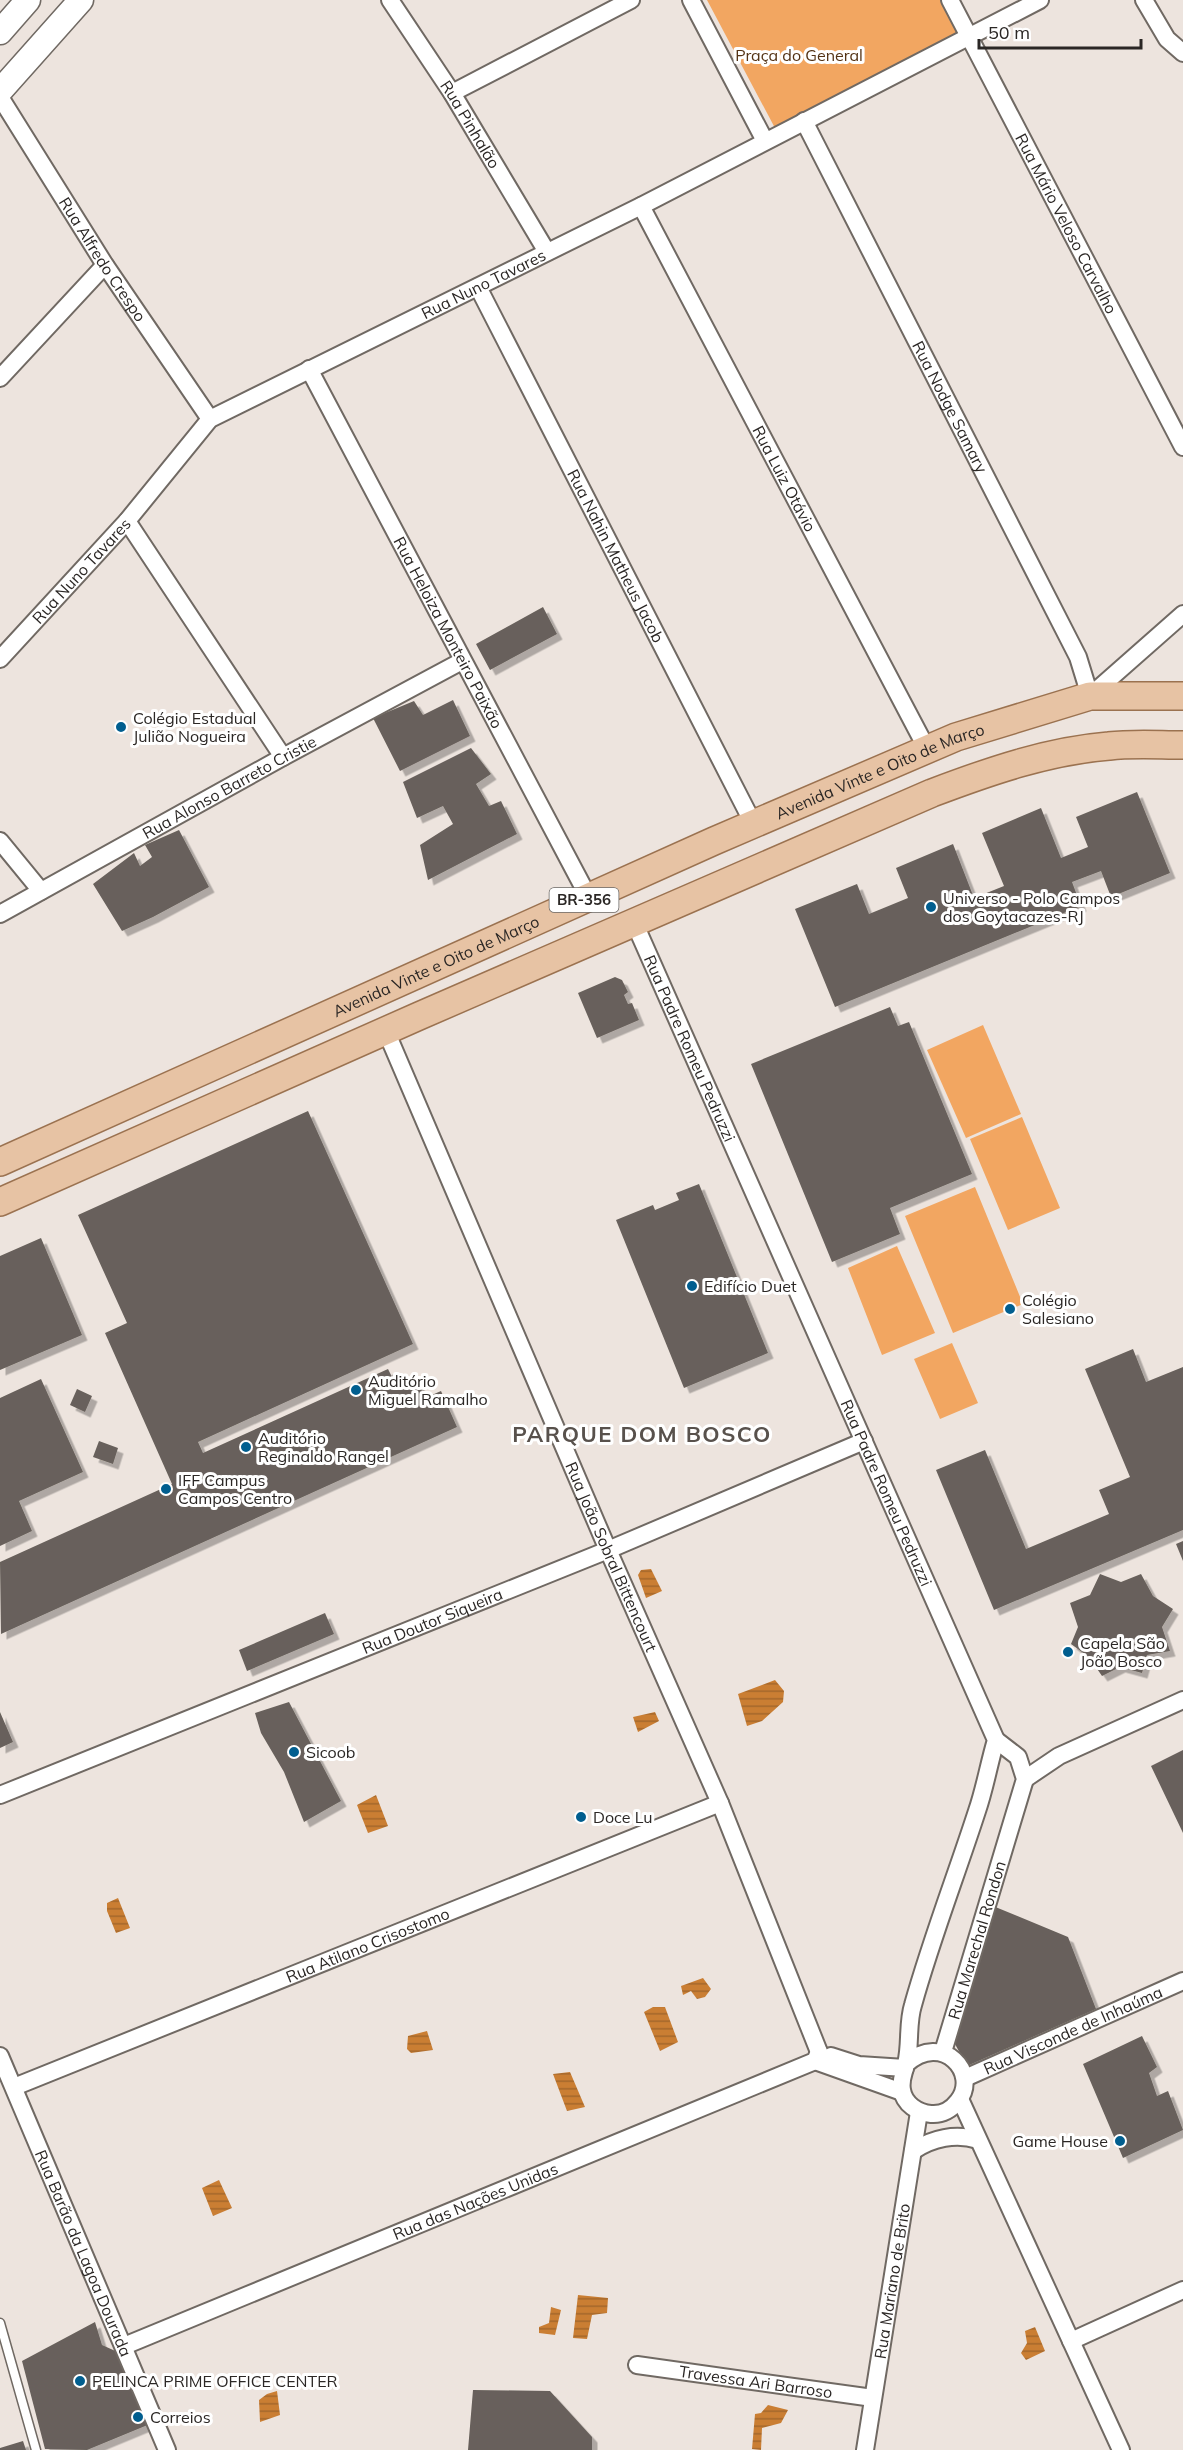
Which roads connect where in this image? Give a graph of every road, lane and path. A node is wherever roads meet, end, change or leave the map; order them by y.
1 (28, 0) edge
2 (81, 0) edge
3 (390, 0) edge
4 (631, 0) edge
5 (691, 0) edge
6 (950, 0) edge
7 (1040, 0) edge
8 (1144, 0) edge
9 (601, 6) edge
10 (0, 32) edge
11 (969, 35) junction
12 (1183, 53) edge
13 (0, 91) edge
14 (452, 93) junction
15 (0, 97) edge
16 (804, 121) junction
17 (765, 141) junction
18 (641, 206) junction
19 (547, 252) junction
20 (105, 265) junction
21 (478, 287) junction
22 (309, 369) junction
23 (0, 378) edge
24 (210, 418) junction
25 (1183, 447) edge
26 (127, 521) junction
27 (1183, 614) edge
28 (0, 659) edge
29 (462, 661) junction
30 (1090, 696) junction
31 (1183, 696) edge
32 (1183, 745) edge
33 (927, 749) junction
34 (283, 757) junction
35 (795, 806) junction
36 (753, 824) junction
37 (0, 841) edge
38 (41, 891) junction
39 (589, 898) junction
40 (0, 914) edge
41 (634, 922) junction
42 (419, 1016) junction
43 (386, 1031) junction
44 (0, 1162) edge
45 (0, 1202) edge
46 (864, 1440) junction
47 (608, 1550) junction
48 (1183, 1700) edge
49 (996, 1740) junction
50 (1059, 1756) junction
51 (1018, 1757) junction
52 (1025, 1779) junction
53 (0, 1795) edge
54 (720, 1803) junction
55 (1183, 1981) edge
56 (943, 2052) junction
57 (0, 2056) edge
58 (817, 2056) junction
59 (903, 2076) junction
60 (964, 2078) junction
61 (14, 2087) junction
62 (960, 2099) junction
63 (919, 2112) junction
64 (978, 2140) junction
65 (913, 2151) junction
66 (1183, 2290) edge
67 (0, 2323) edge
68 (1071, 2341) junction
69 (124, 2346) junction
70 (638, 2365) dead end
71 (873, 2398) junction
72 (36, 2450) edge
73 (167, 2450) edge
74 (866, 2450) edge
75 (1122, 2450) edge

1 - 10 main road
2 - 13 main road
3 - 14 street, Rua Pinhalão
4 - 9 street
5 - 17 street
6 - 11 street, Rua Mário Veloso Carvalho
7 - 11 street, Rua Nuno Tavares
8 - 12 street
9 - 14 street
11 - 16 street, Rua Nuno Tavares
11 - 25 street, Rua Mário Veloso Carvalho
14 - 19 street, Rua Pinhalão
15 - 20 street, Rua Alfredo Crespo
16 - 17 street, Rua Nuno Tavares
16 - 30 street, Rua Nodge Samary
17 - 18 street, Rua Nuno Tavares
18 - 19 street, Rua Nuno Tavares
18 - 33 street, Rua Luiz Otávio
19 - 21 street, Rua Nuno Tavares
20 - 23 street
20 - 24 street, Rua Alfredo Crespo
21 - 22 street, Rua Nuno Tavares
21 - 36 street, Rua Nahin Matheus Jacob
22 - 24 street, Rua Nuno Tavares
22 - 29 street, Rua Heloiza Monteiro Paixão
24 - 26 street, Rua Nuno Tavares
26 - 28 street, Rua Nuno Tavares
26 - 34 street
27 - 30 street
29 - 34 street, Rua Alonso Barreto Cristie
29 - 39 street, Rua Heloiza Monteiro Paixão
30 - 31 main road, Avenida Vinte e Oito de Março / BR-356
30 - 33 main road, Avenida Vinte e Oito de Março / BR-356
32 - 41 main road
33 - 35 main road, Avenida Vinte e Oito de Março / BR-356
34 - 38 street, Rua Alonso Barreto Cristie
35 - 36 main road, Avenida Vinte e Oito de Março / BR-356
35 - 41 main road
36 - 39 main road, Avenida Vinte e Oito de Março / BR-356
37 - 38 street
38 - 40 street, Rua Alonso Barreto Cristie
39 - 42 main road
39 - 44 main road, Avenida Vinte e Oito de Março / BR-356
41 - 42 main road
41 - 46 street, Rua Padre Romeu Pedruzzi
42 - 43 main road
43 - 45 main road
43 - 47 street, Rua João Sobral Bittencourt
46 - 47 street, Rua Doutor Siqueira
46 - 49 street, Rua Padre Romeu Pedruzzi
47 - 53 street, Rua Doutor Siqueira
47 - 54 street, Rua João Sobral Bittencourt
48 - 50 street
49 - 51 street
49 - 59 street
50 - 51 street
50 - 52 street
51 - 52 street
52 - 56 street, Rua Marechal Rondon
54 - 58 street, Rua João Sobral Bittencourt
54 - 61 street, Rua Atilano Crisostomo
55 - 60 street, Rua Visconde de Inhaúma
56 - 59 street
56 - 60 street
57 - 61 street, Rua Barão da Lagoa Dourada
58 - 59 street
58 - 59 street
58 - 69 street, Rua das Nações Unidas
59 - 63 street
60 - 62 street
61 - 69 street, Rua Barão da Lagoa Dourada
62 - 63 street
62 - 64 street
63 - 65 street, Rua Mariano de Brito
64 - 65 street
64 - 68 street
65 - 71 street, Rua Mariano de Brito
66 - 68 street
67 - 72 lane
68 - 75 street
69 - 73 street, Rua Barão da Lagoa Dourada
70 - 71 street, Travessa Ari Barroso
71 - 74 street, Rua Mariano de Brito

